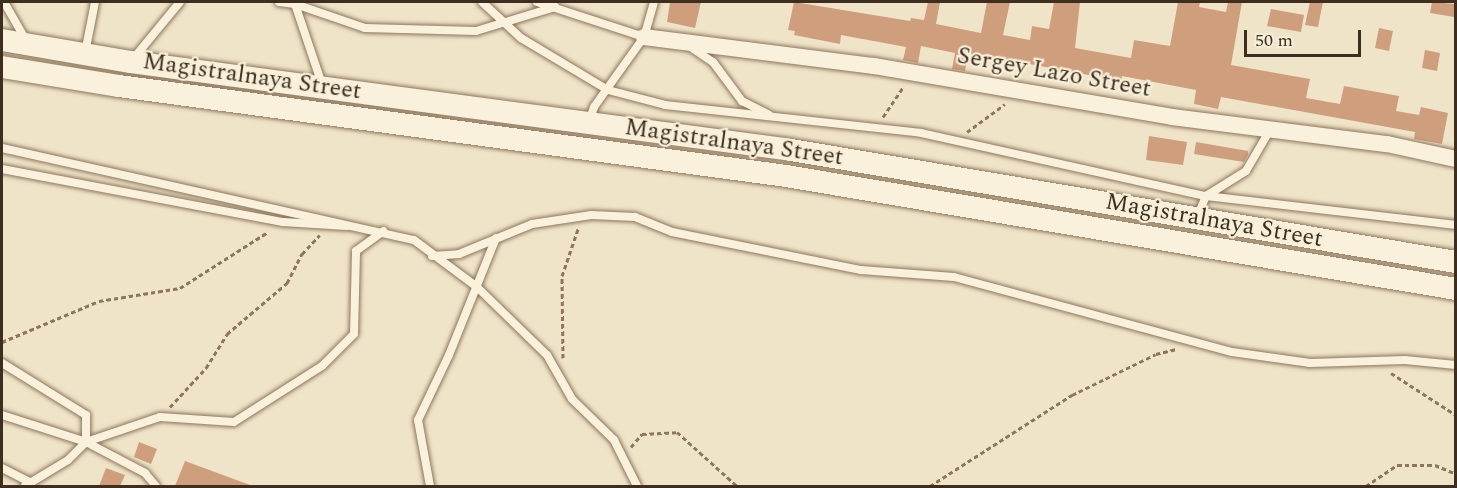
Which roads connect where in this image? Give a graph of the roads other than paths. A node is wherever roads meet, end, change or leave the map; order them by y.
1 (4, 2) edge
2 (95, 2) edge
3 (180, 2) edge
4 (279, 2) edge
5 (482, 2) edge
6 (539, 2) edge
7 (654, 2) edge
8 (295, 4) junction
9 (555, 8) junction
10 (504, 22) junction
11 (644, 37) junction
12 (2, 40) edge
13 (683, 42) junction
14 (29, 45) junction
15 (85, 54) junction
16 (131, 62) junction
17 (2, 66) edge
18 (323, 87) junction
19 (608, 90) junction
20 (774, 118) junction
21 (588, 123) junction
22 (1270, 130) junction
23 (2, 148) edge
24 (1455, 159) edge
25 (2, 169) edge
26 (1206, 196) junction
27 (1196, 218) junction
28 (357, 225) junction
29 (1455, 225) edge
30 (384, 231) junction
31 (496, 238) junction
32 (432, 256) junction
33 (1455, 262) edge
34 (477, 287) junction
35 (1455, 289) edge
36 (2, 363) edge
37 (1455, 365) edge
38 (2, 415) edge
39 (86, 442) junction
40 (2, 468) edge
41 (27, 484) edge
42 (156, 486) edge
43 (430, 486) edge
44 (637, 486) edge

1 - 14 lane
2 - 15 lane
3 - 16 lane
4 - 8 lane
5 - 10 lane
6 - 9 lane
7 - 11 lane
8 - 10 lane
8 - 18 lane
9 - 10 lane
9 - 11 lane
10 - 19 lane
11 - 13 street, Sergey Lazo Street
11 - 19 lane
12 - 14 main road, Magistralnaya Street
13 - 20 lane
13 - 22 street, Sergey Lazo Street
14 - 15 main road, Magistralnaya Street
15 - 16 main road, Magistralnaya Street
16 - 18 main road, Magistralnaya Street
17 - 35 main road, Magistralnaya Street
18 - 21 main road, Magistralnaya Street
19 - 20 lane
19 - 21 lane
20 - 26 lane
21 - 27 main road, Magistralnaya Street
22 - 24 street, Sergey Lazo Street
22 - 26 lane
23 - 28 lane
25 - 28 lane
26 - 27 lane
26 - 29 lane
27 - 33 main road, Magistralnaya Street
28 - 30 lane
30 - 32 lane
30 - 39 lane
31 - 32 lane
31 - 34 lane
31 - 37 lane
32 - 34 lane
34 - 43 lane
34 - 44 lane
36 - 39 lane
38 - 39 lane
39 - 41 lane
39 - 42 lane
40 - 41 lane

